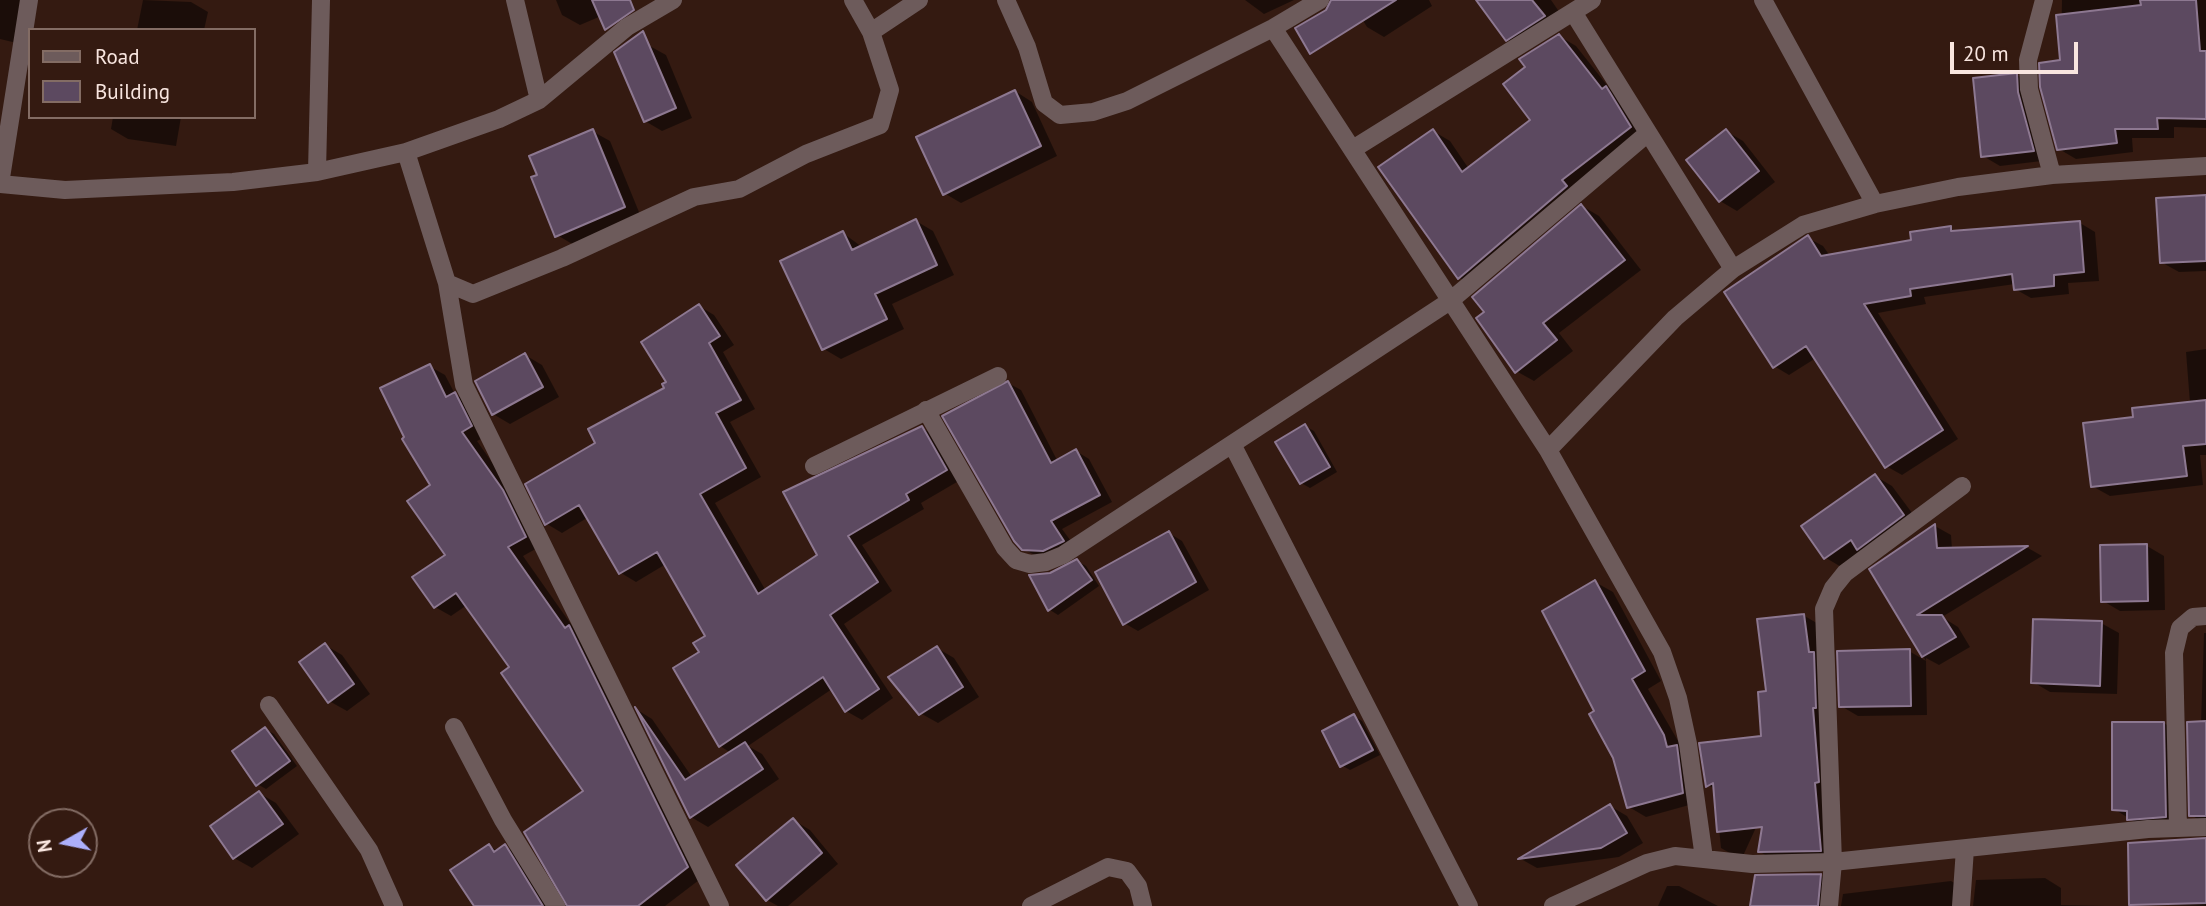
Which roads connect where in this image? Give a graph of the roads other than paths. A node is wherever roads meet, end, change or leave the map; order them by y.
1 (29, 0) edge
2 (321, 0) edge
3 (515, 0) edge
4 (674, 0) edge
5 (853, 0) edge
6 (919, 0) edge
7 (1006, 0) edge
8 (1320, 0) edge
9 (1592, 0) edge
10 (1763, 0) edge
11 (2044, 0) edge
12 (1573, 12) junction
13 (1273, 28) junction
14 (871, 32) junction
15 (539, 100) junction
16 (1648, 133) junction
17 (1353, 149) junction
18 (406, 152) junction
19 (2206, 166) edge
20 (317, 172) junction
21 (2052, 175) junction
22 (0, 184) edge
23 (1875, 204) junction
24 (1733, 269) junction
25 (447, 283) junction
26 (1450, 301) junction
27 (998, 376) dead end
28 (926, 410) junction
29 (1232, 444) junction
30 (1548, 450) junction
31 (814, 466) dead end
32 (1962, 486) dead end
33 (2206, 616) edge
34 (269, 705) dead end
35 (454, 727) dead end
36 (2206, 827) edge
37 (2178, 828) junction
38 (1965, 849) junction
39 (1704, 858) junction
40 (1833, 863) junction
41 (394, 906) edge
42 (556, 906) edge
43 (720, 906) edge
44 (1031, 906) edge
45 (1143, 906) edge
46 (1469, 906) edge
47 (1553, 906) edge
48 (1829, 906) edge
49 (1961, 906) edge

1 - 22 street
2 - 20 street
3 - 15 street
4 - 15 street
5 - 14 street
6 - 14 street
7 - 13 street
8 - 13 street
9 - 12 street
10 - 23 street
11 - 21 street
12 - 16 street
12 - 17 street
13 - 17 street
14 - 25 street
15 - 18 street
16 - 24 street
16 - 26 street
17 - 26 street
18 - 20 street
18 - 25 street
19 - 21 street
20 - 22 street
21 - 23 street
23 - 24 street
24 - 30 street
25 - 43 street
26 - 29 street
26 - 30 street
27 - 28 street
28 - 29 street
28 - 31 street
29 - 46 street
30 - 39 street
32 - 40 street
33 - 37 street
34 - 41 street
35 - 42 street
36 - 37 street
37 - 38 street
38 - 40 street
38 - 49 street
39 - 40 street
39 - 47 street
40 - 48 street
44 - 45 street

